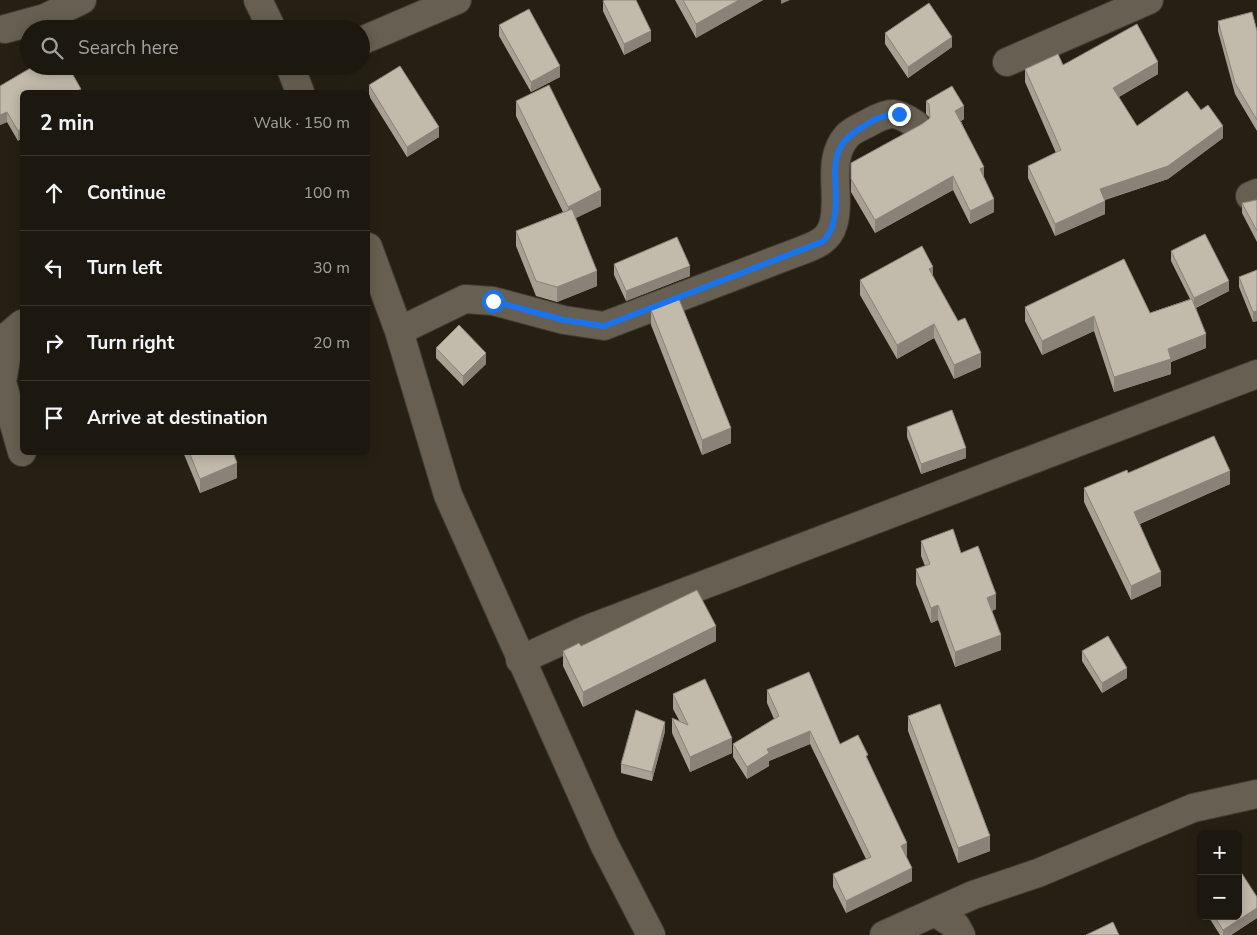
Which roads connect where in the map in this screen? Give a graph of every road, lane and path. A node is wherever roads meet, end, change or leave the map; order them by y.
1 (82, 0) edge
2 (258, 0) edge
3 (457, 0) edge
4 (1149, 0) edge
5 (38, 20) edge
6 (268, 20) edge
7 (20, 26) edge
8 (5, 30) dead end
9 (370, 37) edge
10 (1007, 62) dead end
11 (915, 124) dead end
12 (370, 252) edge
13 (20, 326) edge
14 (399, 331) junction
15 (1257, 374) edge
16 (20, 444) edge
17 (520, 660) junction
18 (1257, 794) edge
19 (935, 912) junction
20 (651, 935) edge
21 (884, 935) edge
22 (961, 935) edge

1 - 5 street
2 - 6 street
3 - 9 street
4 - 10 street
7 - 8 street
11 - 14 street
12 - 14 street
13 - 16 street
14 - 17 street
15 - 17 street
17 - 20 street
18 - 19 street
19 - 21 street
19 - 22 street

